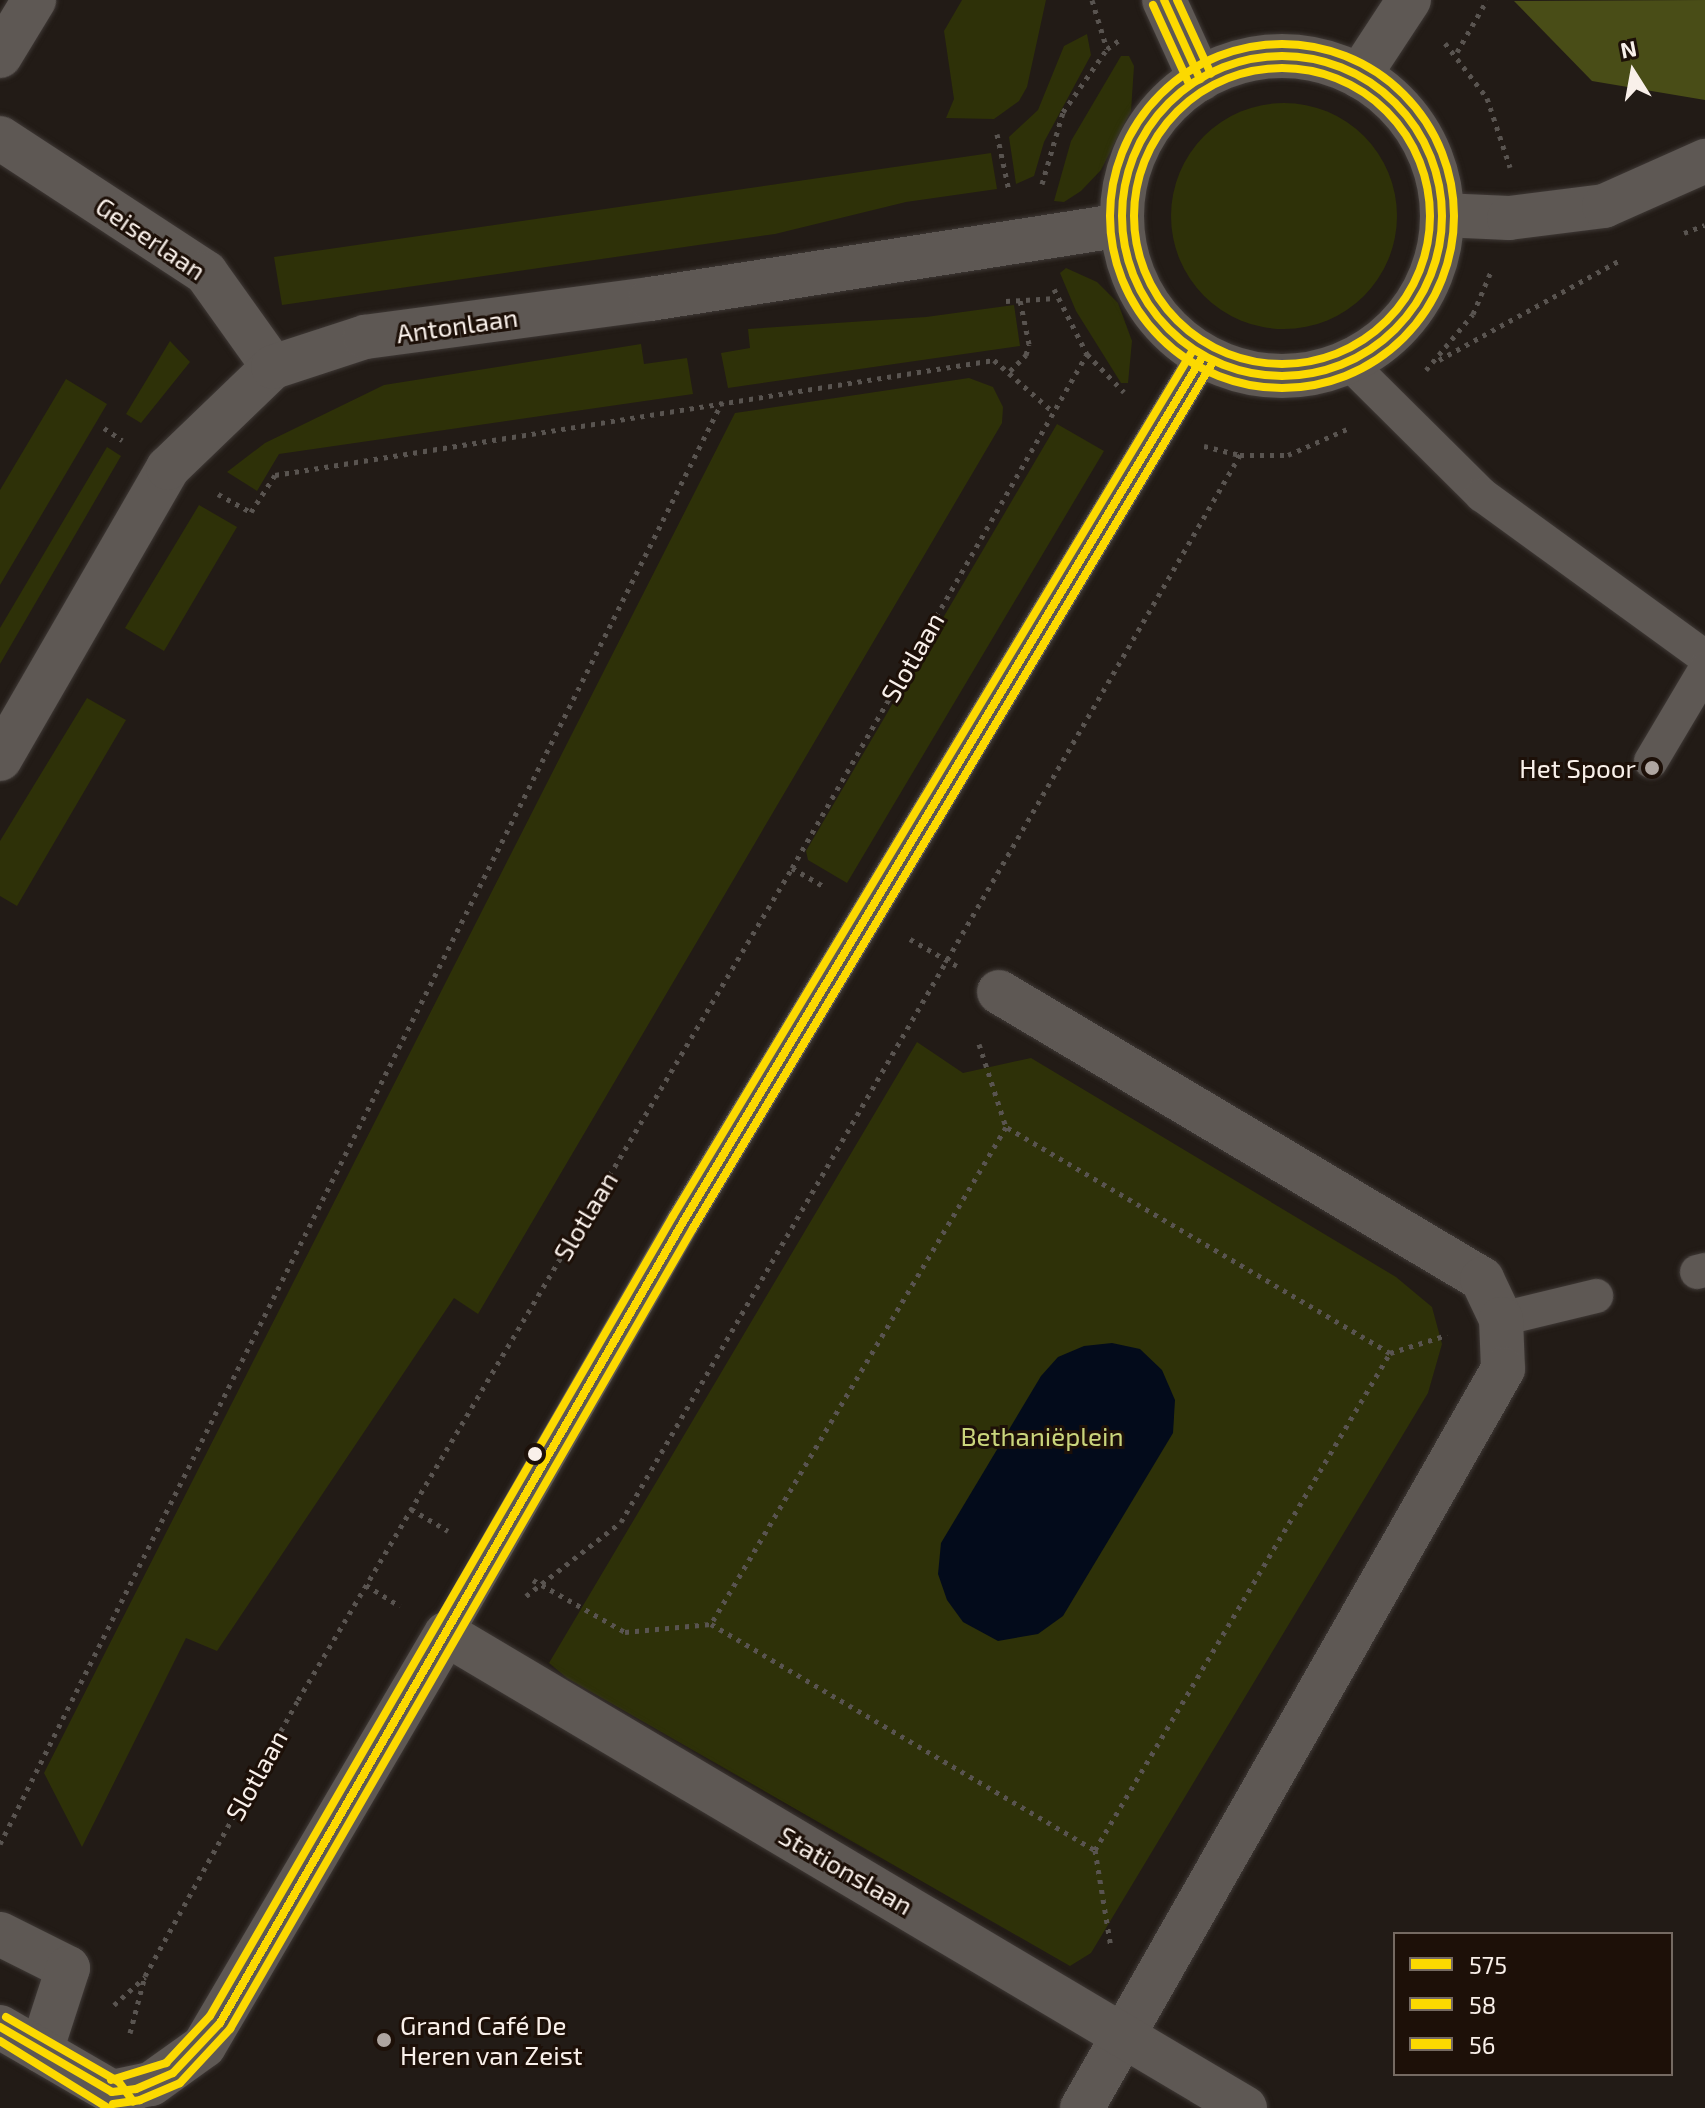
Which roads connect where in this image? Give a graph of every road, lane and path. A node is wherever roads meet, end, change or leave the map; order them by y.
1 (34, 0) edge
2 (1092, 0) edge
3 (1164, 0) edge
4 (1409, 0) edge
5 (1487, 0) edge
6 (1107, 49) dead end
7 (0, 56) edge
8 (1359, 76) junction
9 (1200, 79) junction
10 (0, 138) edge
11 (1705, 161) edge
12 (1442, 215) junction
13 (1509, 218) junction
14 (1121, 225) junction
15 (1705, 225) edge
16 (1679, 235) dead end
17 (1628, 257) dead end
18 (1087, 354) dead end
19 (1203, 356) junction
20 (1348, 362) junction
21 (1435, 362) junction
22 (273, 367) junction
23 (722, 402) junction
24 (1386, 404) junction
25 (1051, 410) junction
26 (104, 428) dead end
27 (168, 468) junction
28 (1705, 657) edge
29 (1705, 670) edge
30 (0, 759) edge
31 (1651, 761) dead end
32 (999, 992) dead end
33 (975, 1032) dead end
34 (1006, 1127) junction
35 (1596, 1296) dead end
36 (1501, 1319) junction
37 (522, 1598) dead end
38 (711, 1624) junction
39 (625, 1632) dead end
40 (446, 1634) junction
41 (0, 1844) edge
42 (1095, 1850) junction
43 (0, 1934) edge
44 (0, 2027) edge
45 (1124, 2033) junction
46 (41, 2051) junction
47 (118, 2100) edge
48 (1082, 2108) edge
49 (1245, 2108) edge

1 - 7 street
2 - 6 path
3 - 9 street
4 - 8 street
5 - 13 path
8 - 9 street
8 - 12 street
9 - 14 street
10 - 22 street, Geiserlaan
11 - 13 street
12 - 13 street
12 - 20 street
13 - 21 path
14 - 19 street
14 - 22 street, Antonlaan
15 - 16 path
17 - 21 path
18 - 25 path, Slotlaan
19 - 20 street
19 - 40 lane
20 - 24 lane
21 - 24 path
22 - 27 street, Antonlaan
23 - 25 path
23 - 27 path
23 - 41 path
24 - 28 lane
24 - 37 path
25 - 47 path, Slotlaan
26 - 27 path
27 - 30 street, Antonlaan
29 - 31 lane
32 - 36 street
33 - 34 path
34 - 38 path
34 - 42 path
35 - 36 lane
36 - 45 street
38 - 39 path
38 - 42 path
40 - 45 street, Stationslaan
40 - 47 street
42 - 45 path
43 - 46 street
44 - 46 street
45 - 48 street
45 - 49 street, Stationslaan
46 - 47 street

